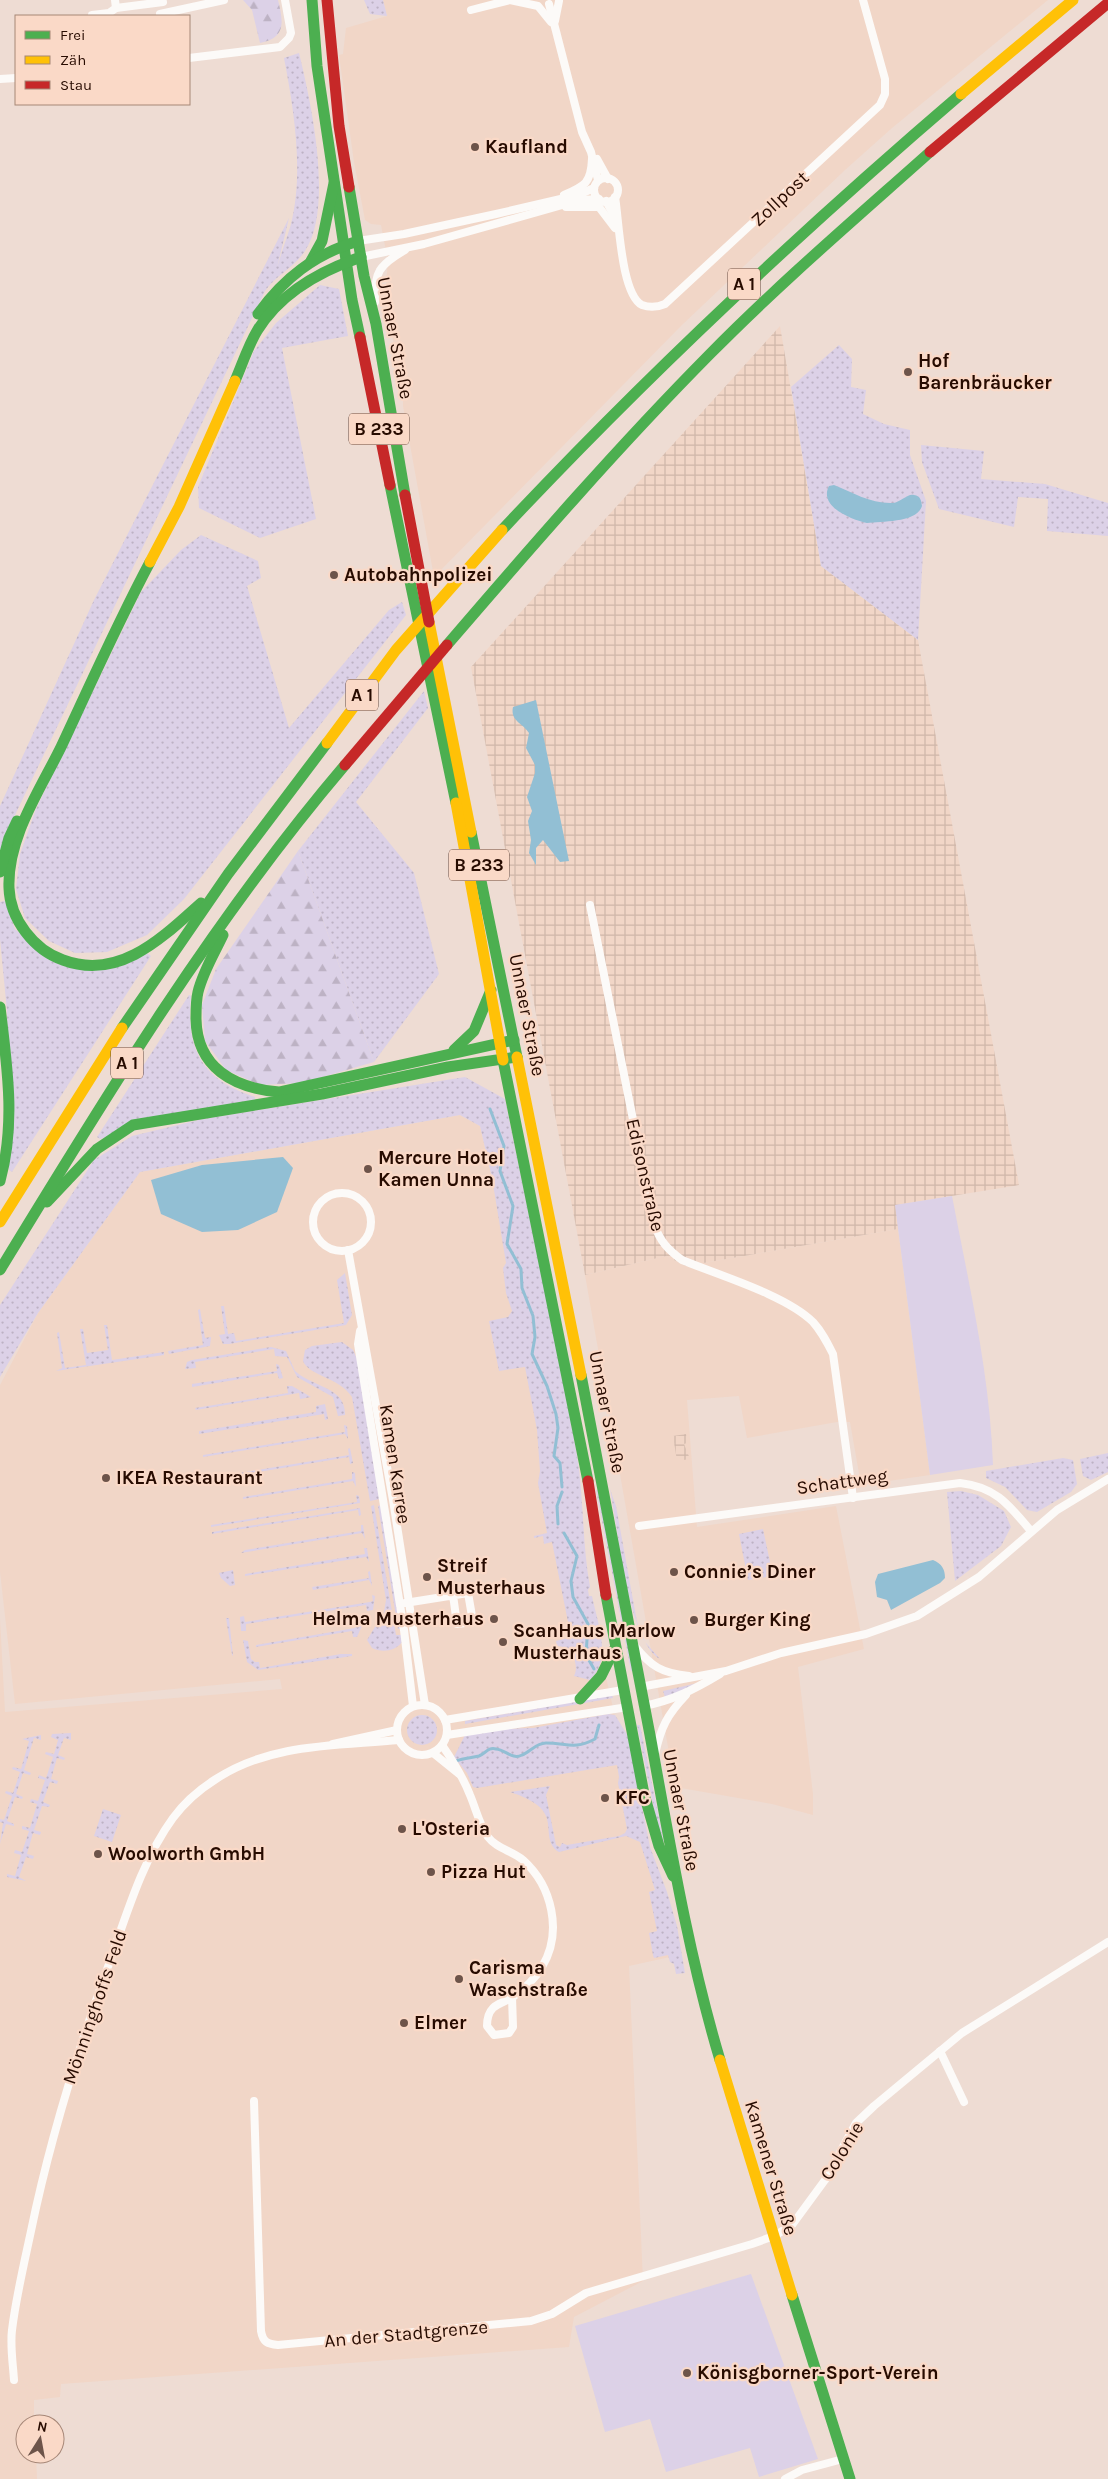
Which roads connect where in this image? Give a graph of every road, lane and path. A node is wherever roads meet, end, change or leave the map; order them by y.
1 (224, 0) edge
2 (285, 0) edge
3 (312, 0) edge
4 (327, 0) edge
5 (510, 0) edge
6 (863, 0) edge
7 (1073, 0) edge
8 (163, 1) edge
9 (560, 1) edge
10 (547, 2) edge
11 (1108, 3) edge
12 (115, 4) edge
13 (471, 10) dead end
14 (92, 15) edge
15 (160, 15) edge
16 (555, 28) junction
17 (190, 58) edge
18 (15, 78) edge
19 (0, 79) edge
20 (591, 152) junction
21 (608, 179) junction
22 (598, 180) junction
23 (334, 183) junction
24 (594, 188) junction
25 (615, 197) junction
26 (603, 200) junction
27 (546, 202) junction
28 (562, 207) junction
29 (615, 228) junction
30 (358, 241) junction
31 (621, 242) junction
32 (343, 245) junction
33 (411, 247) junction
34 (361, 257) junction
35 (310, 262) junction
36 (345, 262) junction
37 (376, 324) junction
38 (0, 872) edge
39 (217, 889) junction
40 (237, 905) junction
41 (590, 905) dead end
42 (491, 990) junction
43 (0, 1006) edge
44 (514, 1040) junction
45 (500, 1043) junction
46 (447, 1055) junction
47 (518, 1058) junction
48 (503, 1060) junction
49 (0, 1181) edge
50 (0, 1222) edge
51 (25, 1227) junction
52 (348, 1250) junction
53 (0, 1270) edge
54 (361, 1329) junction
55 (1108, 1479) edge
56 (853, 1498) junction
57 (640, 1526) dead end
58 (1031, 1530) junction
59 (452, 1595) dead end
60 (409, 1601) junction
61 (400, 1604) junction
62 (632, 1643) junction
63 (616, 1647) junction
64 (726, 1671) junction
65 (696, 1676) junction
66 (640, 1687) junction
67 (623, 1690) junction
68 (689, 1693) junction
69 (580, 1699) junction
70 (425, 1704) junction
71 (413, 1706) junction
72 (643, 1706) junction
73 (628, 1707) junction
74 (445, 1720) junction
75 (397, 1730) junction
76 (447, 1735) junction
77 (399, 1740) junction
78 (331, 1745) junction
79 (442, 1745) junction
80 (433, 1753) junction
81 (654, 1759) junction
82 (454, 1768) junction
83 (677, 1885) junction
84 (1108, 1942) edge
85 (512, 1997) junction
86 (940, 2051) junction
87 (254, 2101) dead end
88 (964, 2102) dead end
89 (774, 2236) junction
90 (14, 2380) dead end
91 (843, 2459) junction
92 (785, 2479) edge
93 (850, 2479) edge

1 - 15 street
2 - 17 street
3 - 23 main road, Unnaer Straße / B 233
4 - 30 main road, Unnaer Straße / B 233
5 - 13 street
5 - 16 street
6 - 31 street, Zollpost
7 - 39 main road, A 1
8 - 12 street
8 - 15 street
9 - 10 street
9 - 16 street
10 - 16 street
11 - 40 main road, A 1
12 - 14 street
16 - 20 street
18 - 19 street
20 - 21 street
20 - 22 street
20 - 27 street
21 - 22 street
21 - 25 street
22 - 24 street
23 - 32 main road, Unnaer Straße / B 233
23 - 35 main road
24 - 26 street
24 - 27 street
25 - 26 street
25 - 31 street, Zollpost
26 - 28 street, Zollpost
26 - 29 street, Zollpost
27 - 30 street
28 - 29 street, Zollpost
28 - 33 street, Zollpost
29 - 31 street, Zollpost
30 - 32 main road
30 - 34 main road, Unnaer Straße / B 233
32 - 35 main road
32 - 36 main road, Unnaer Straße / B 233
33 - 34 street, Zollpost
33 - 37 street, Zollpost
34 - 36 main road
34 - 37 main road, Unnaer Straße / B 233
35 - 38 main road
36 - 39 main road
36 - 42 main road, Unnaer Straße / B 233
37 - 44 main road, Unnaer Straße / B 233
39 - 50 main road, A 1
40 - 46 main road
40 - 51 main road, A 1
41 - 56 street, Edisonstraße
42 - 45 main road, Unnaer Straße / B 233
42 - 46 main road
43 - 49 main road
44 - 45 main road
44 - 47 main road, Unnaer Straße / B 233
45 - 46 main road
45 - 48 main road, Unnaer Straße / B 233
47 - 48 main road
47 - 62 main road, Unnaer Straße
48 - 51 main road
48 - 63 main road, Unnaer Straße
51 - 53 main road, A 1
52 - 52 street
52 - 54 street, Kamen Karree
54 - 60 street, Kamen Karree
54 - 61 street, Kamen Karree
55 - 58 street
56 - 57 street, Schattweg
56 - 58 street, Schattweg
58 - 64 street
59 - 60 street
60 - 61 street
60 - 70 street, Kamen Karree
61 - 71 street, Kamen Karree
62 - 65 street
62 - 66 main road, Unnaer Straße
63 - 67 main road, Unnaer Straße
63 - 69 main road
64 - 65 street
64 - 68 street
65 - 66 street
66 - 67 main road
66 - 72 main road, Unnaer Straße
67 - 69 street
67 - 73 main road, Unnaer Straße
68 - 72 street
68 - 81 street
69 - 74 street
70 - 71 street
70 - 74 street
71 - 75 street
72 - 73 main road
72 - 81 main road, Unnaer Straße
73 - 76 street
73 - 83 main road, Unnaer Straße
74 - 76 street
75 - 77 street
75 - 78 street, Mönninghoffs Feld
76 - 79 street
77 - 78 street, Mönninghoffs Feld
77 - 80 street
78 - 90 street, Mönninghoffs Feld
79 - 80 street
79 - 82 street
80 - 82 street
81 - 83 main road, Unnaer Straße
82 - 85 street
83 - 89 main road, Kamener Straße
84 - 86 street, Colonie
85 - 85 street
86 - 88 street
86 - 89 street, Colonie
87 - 89 street, An der Stadtgrenze
89 - 91 main road, Kamener Straße
91 - 92 street
91 - 93 main road, Kamener Straße

